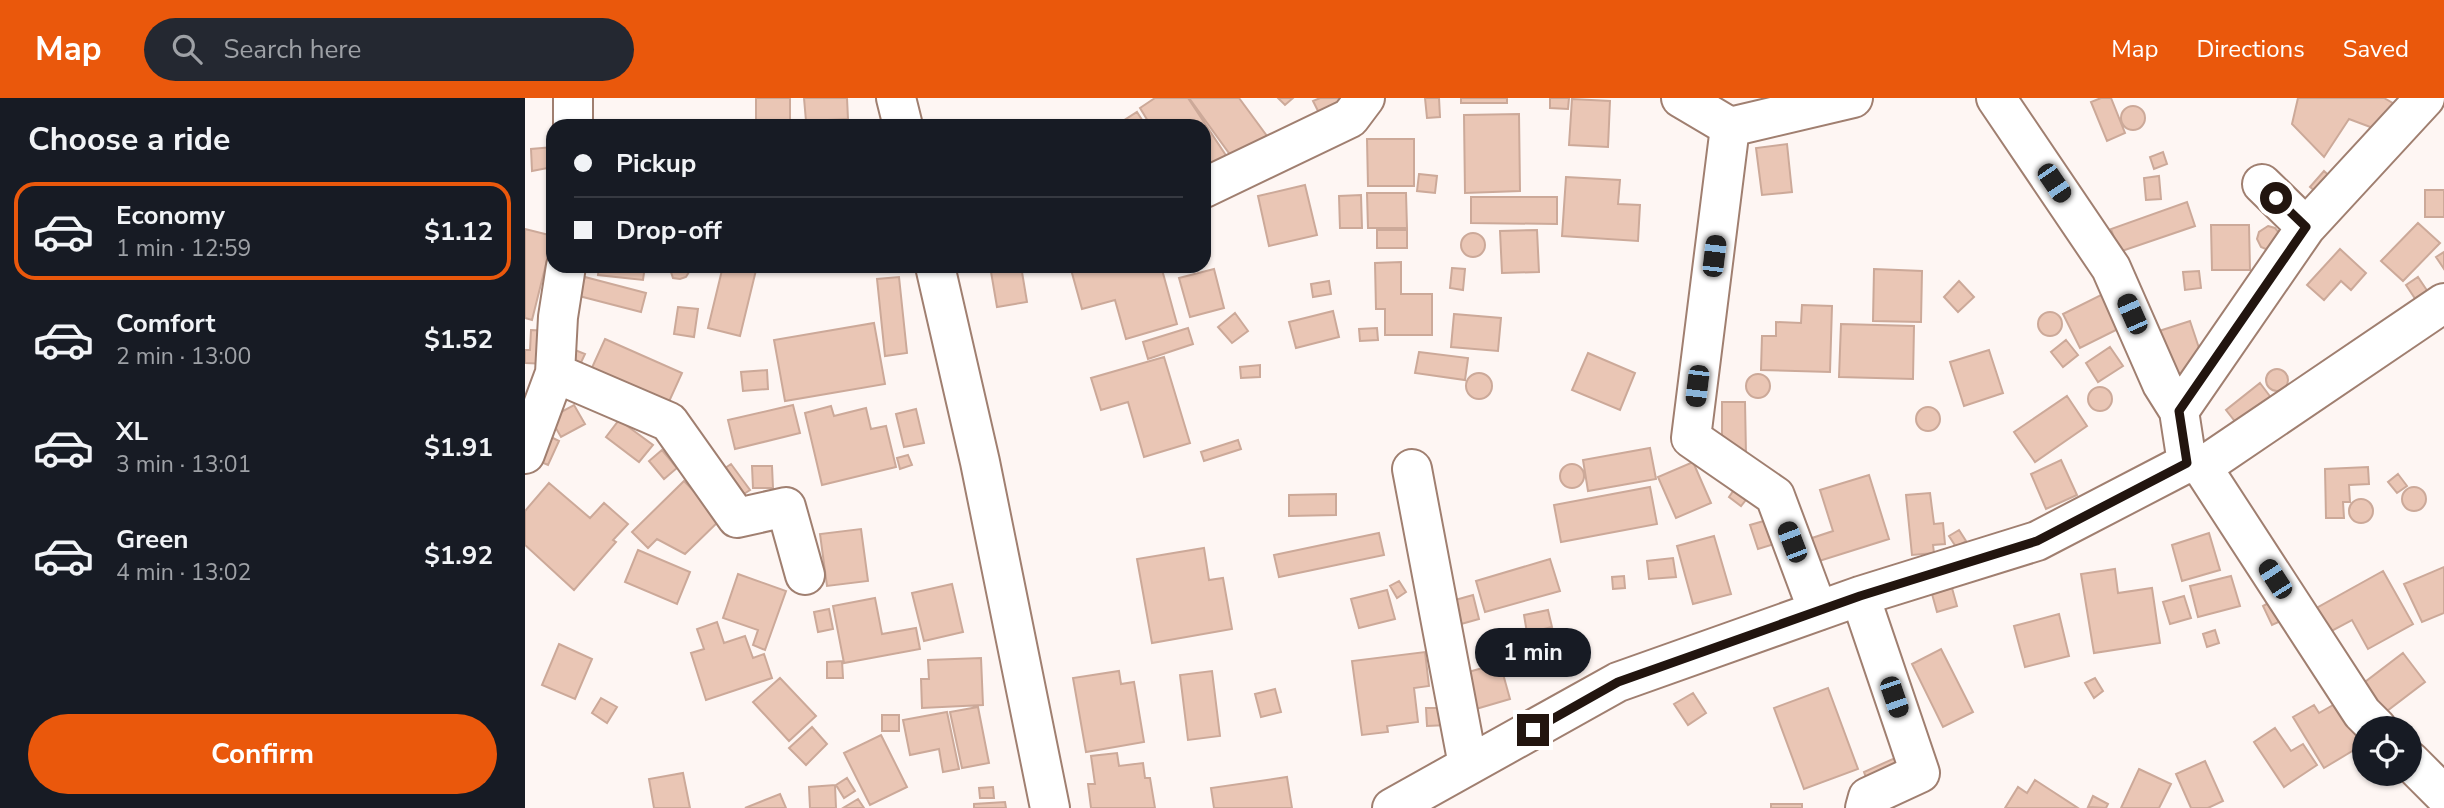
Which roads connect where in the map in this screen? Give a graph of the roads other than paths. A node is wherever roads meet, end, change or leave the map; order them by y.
1 (573, 98) edge
2 (897, 98) edge
3 (1365, 98) edge
4 (1681, 98) edge
5 (1853, 98) edge
6 (1996, 98) edge
7 (2425, 98) edge
8 (573, 119) edge
9 (902, 119) edge
10 (1730, 127) junction
11 (2262, 184) dead end
12 (1211, 185) edge
13 (2306, 227) junction
14 (565, 273) edge
15 (937, 273) edge
16 (2444, 303) edge
17 (555, 373) junction
18 (2179, 411) junction
19 (525, 454) edge
20 (2195, 465) junction
21 (1412, 468) dead end
22 (805, 575) dead end
23 (1860, 596) junction
24 (1818, 611) junction
25 (2365, 716) edge
26 (1468, 765) junction
27 (2422, 773) edge
28 (2444, 795) edge
29 (1050, 808) edge
30 (1392, 808) edge
31 (1865, 808) edge

1 - 8 street
2 - 9 street
3 - 12 street
4 - 10 street
5 - 10 street
6 - 18 street
7 - 13 street
10 - 24 street
11 - 13 street
13 - 18 street
14 - 17 street
15 - 29 street
16 - 20 street
17 - 19 street
17 - 22 street
18 - 20 street
20 - 23 street
20 - 25 street
21 - 26 street
23 - 24 street
23 - 31 street
24 - 26 street
26 - 30 street
27 - 28 street

